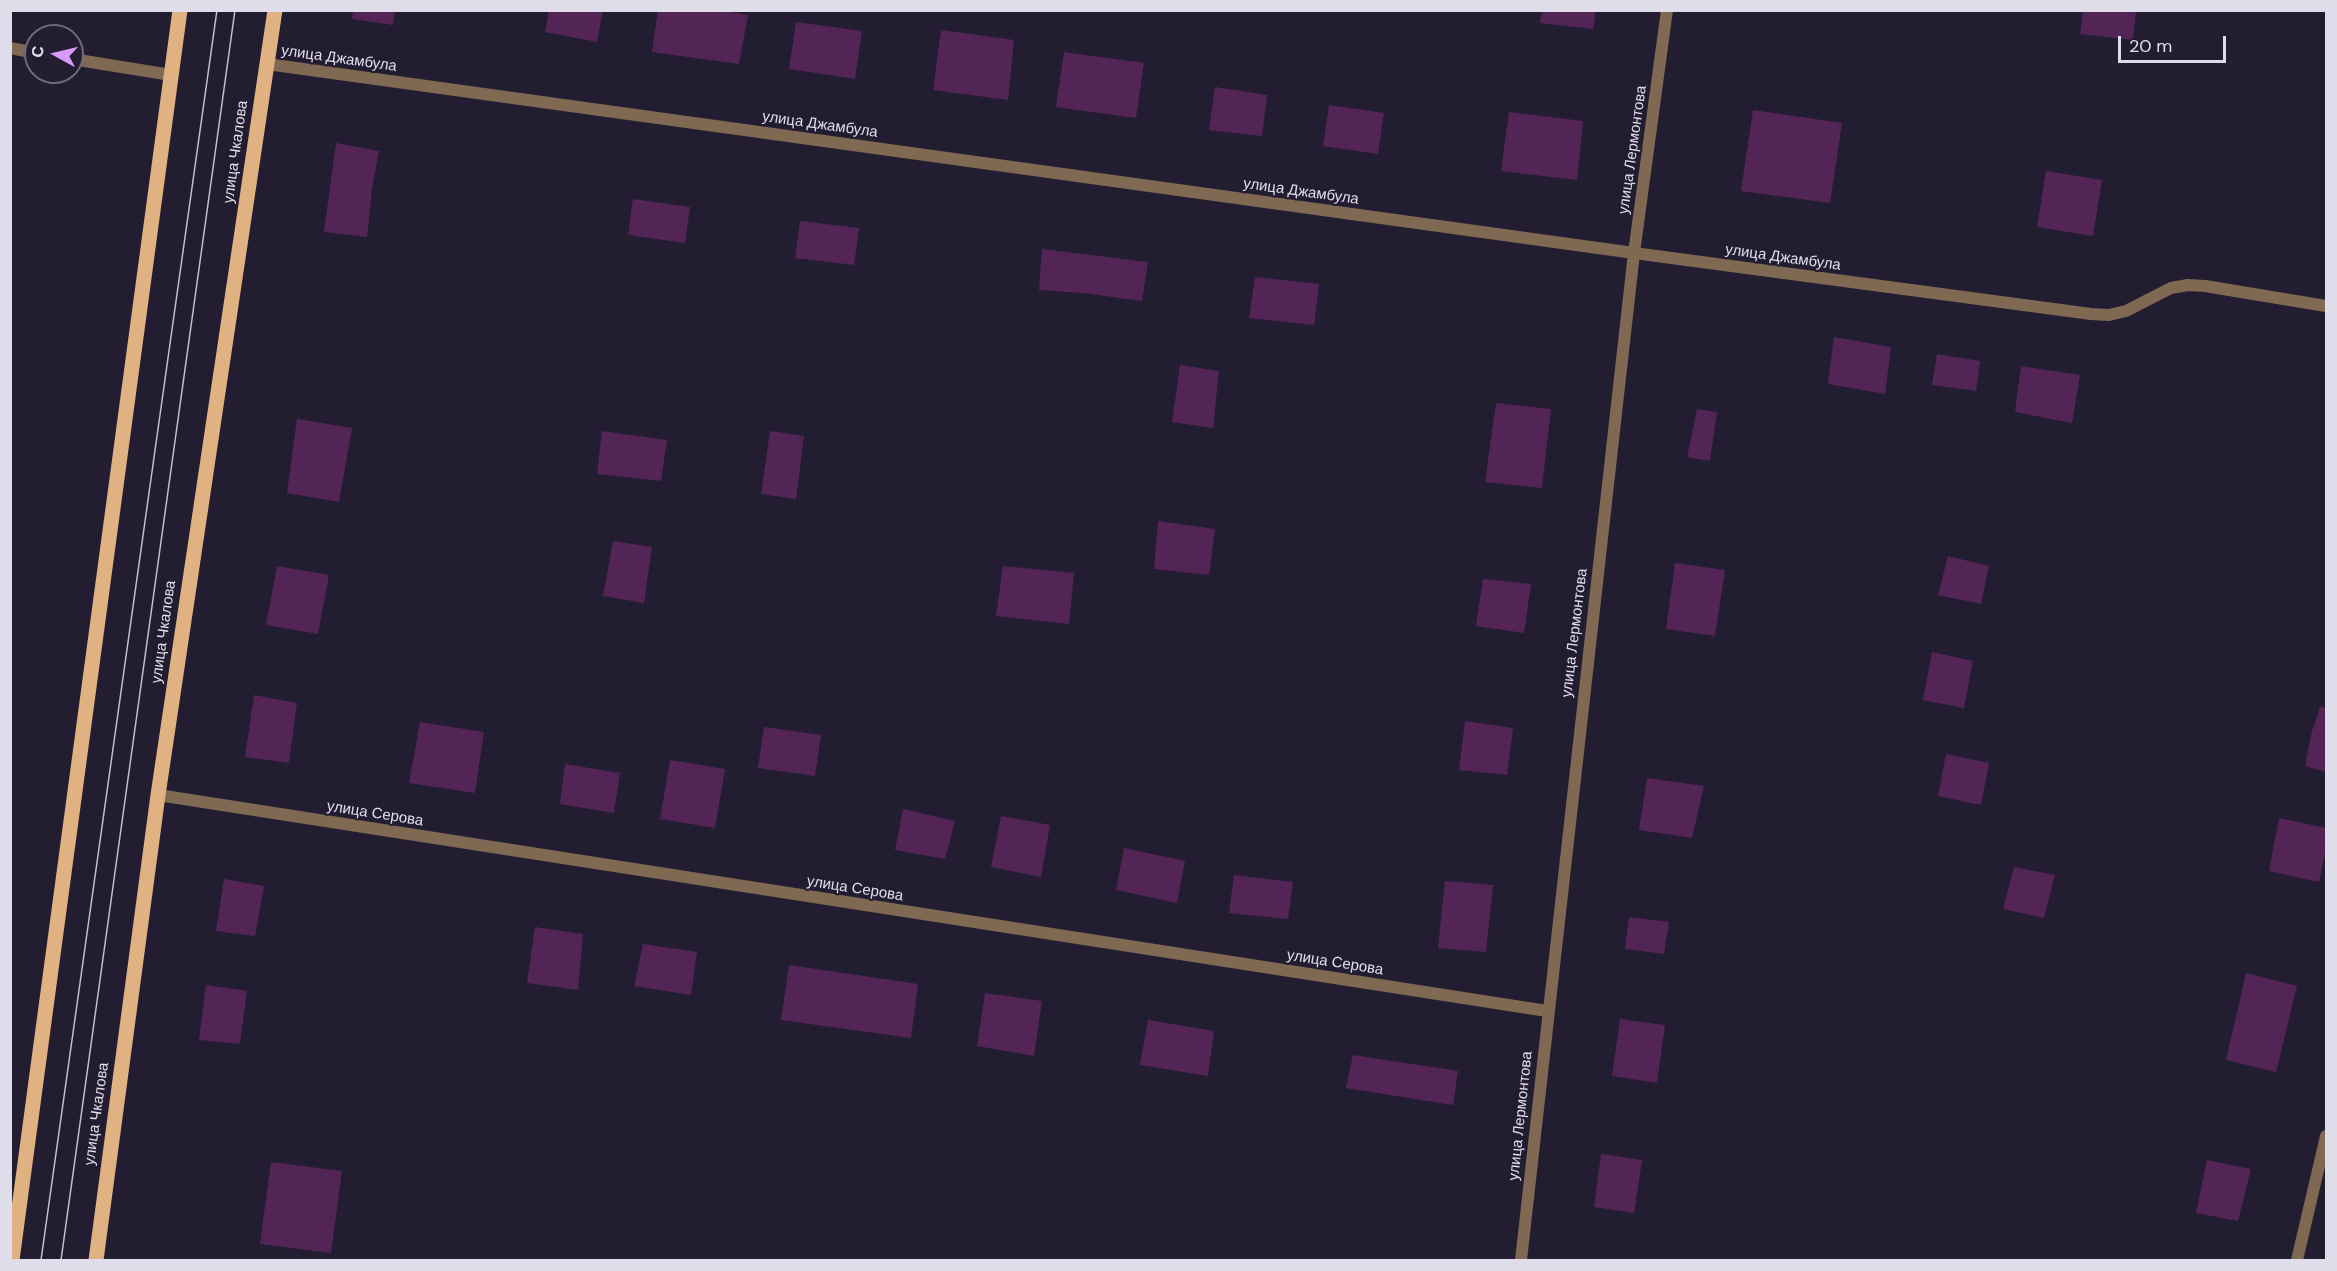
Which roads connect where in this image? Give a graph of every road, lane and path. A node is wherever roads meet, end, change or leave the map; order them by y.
1 (180, 10) edge
2 (275, 10) edge
3 (1667, 10) edge
4 (84, 60) edge
5 (267, 64) junction
6 (171, 75) junction
7 (1634, 253) junction
8 (2326, 306) edge
9 (158, 795) junction
10 (1547, 1011) junction
11 (2326, 1136) edge
12 (12, 1260) edge
13 (96, 1260) edge
14 (1521, 1260) edge
15 (2297, 1260) edge

1 - 6 main road
2 - 5 main road, улица Чкалова
3 - 7 street, улица Лермонтова
4 - 6 street
5 - 7 street, улица Джамбула
5 - 9 main road, улица Чкалова
6 - 12 main road
7 - 8 street, улица Джамбула
7 - 10 street, улица Лермонтова
9 - 10 street, улица Серова
9 - 13 main road, улица Чкалова
10 - 14 street, улица Лермонтова
11 - 15 street

